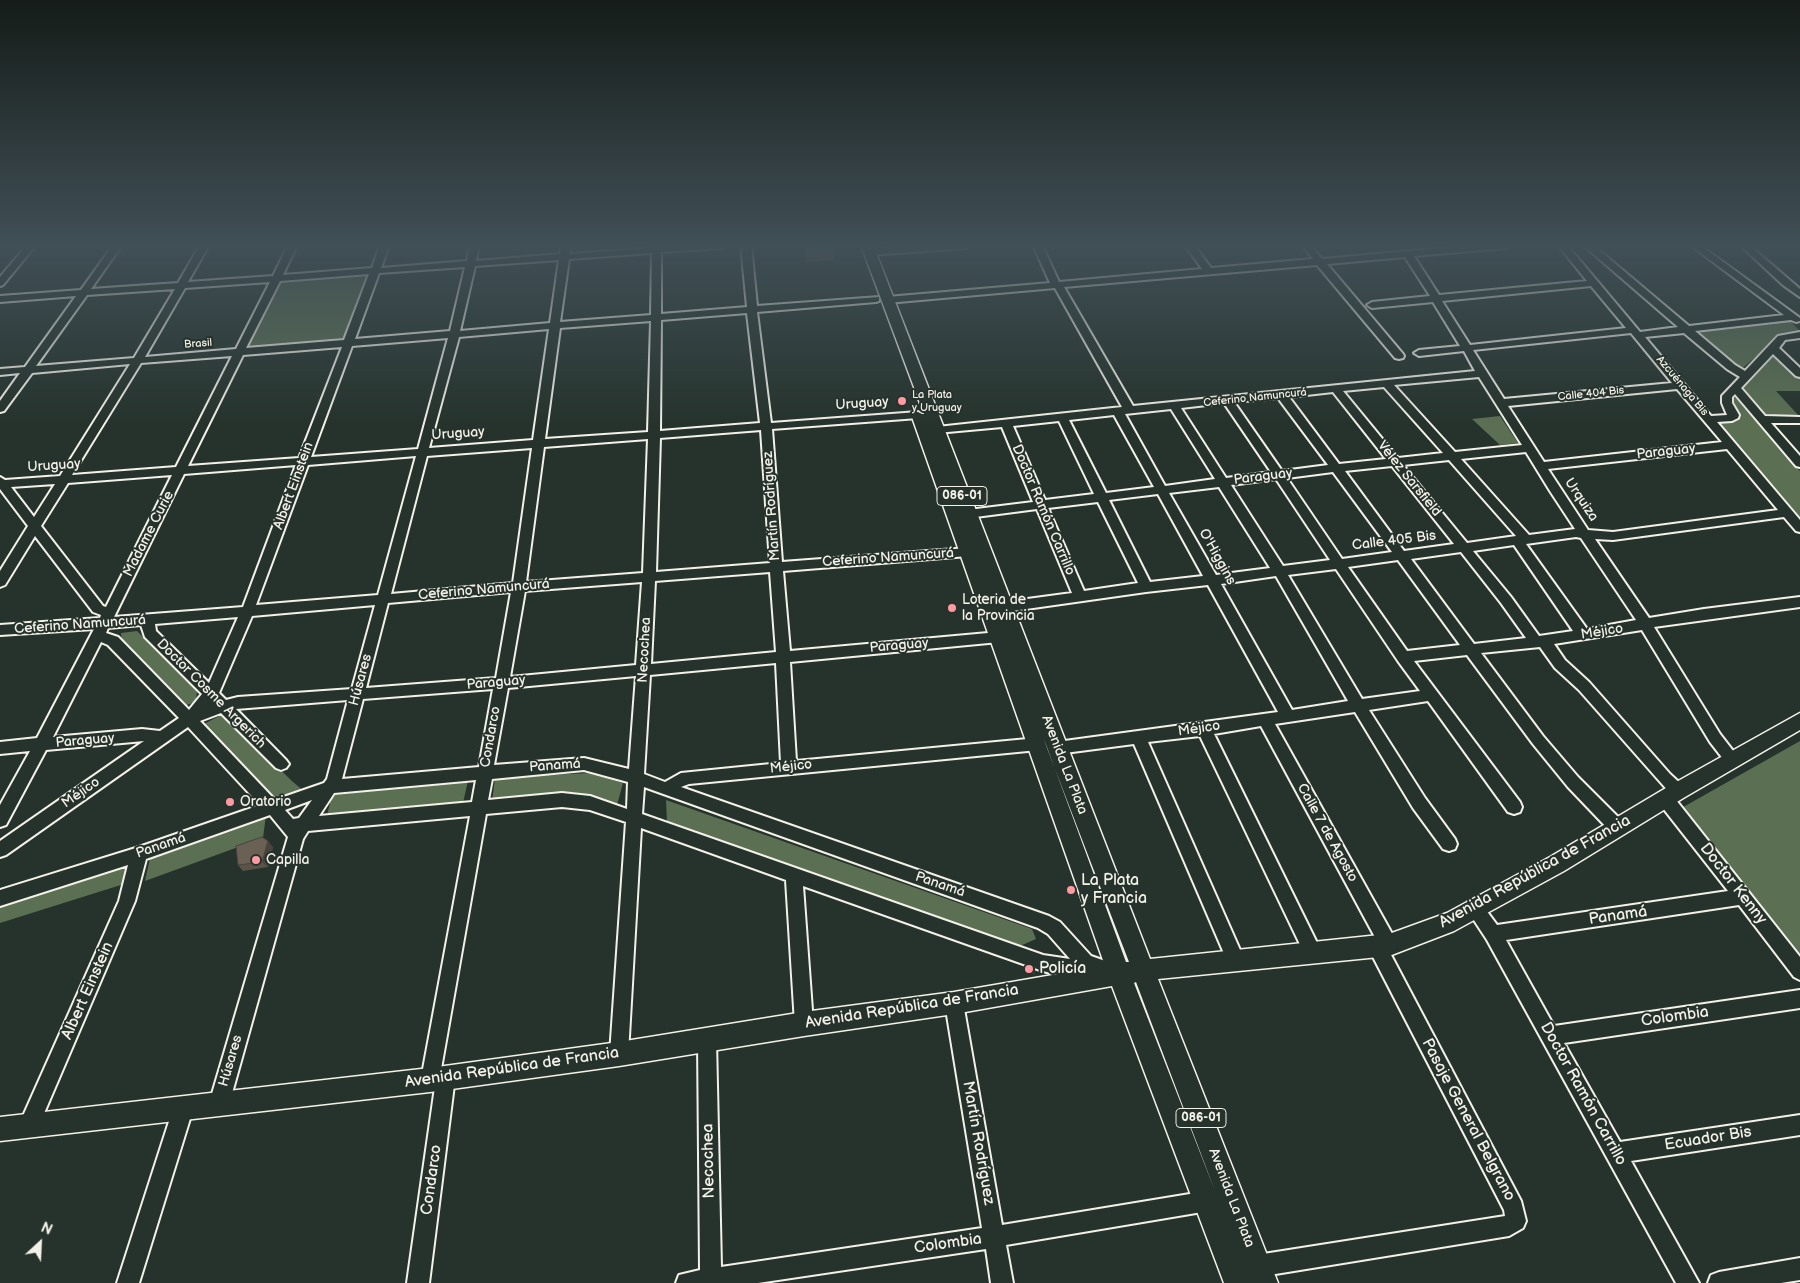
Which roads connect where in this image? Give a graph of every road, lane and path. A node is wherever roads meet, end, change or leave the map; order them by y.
1 (75, 305) edge
2 (170, 305) edge
3 (264, 305) edge
4 (363, 305) edge
5 (461, 305) edge
6 (558, 305) edge
7 (655, 305) edge
8 (752, 305) edge
9 (818, 305) edge
10 (883, 305) edge
11 (883, 305) edge
12 (1070, 305) edge
13 (1355, 305) edge
14 (1439, 305) edge
15 (1613, 305) edge
16 (1657, 305) edge
17 (1775, 305) edge
18 (752, 310) junction
19 (655, 318) junction
20 (1796, 320) edge
21 (555, 326) junction
22 (1687, 330) junction
23 (1636, 332) junction
24 (1800, 334) edge
25 (454, 335) junction
26 (347, 344) junction
27 (1772, 347) junction
28 (1467, 348) junction
29 (239, 353) junction
30 (1419, 353) dead end
31 (1399, 356) dead end
32 (136, 361) junction
33 (29, 370) junction
34 (0, 372) edge
35 (1483, 373) junction
36 (1800, 374) edge
37 (1746, 376) junction
38 (1387, 384) junction
39 (1680, 385) junction
40 (1735, 388) junction
41 (1336, 389) junction
42 (1282, 395) junction
43 (1228, 401) junction
44 (1501, 403) junction
45 (1175, 407) junction
46 (0, 409) edge
47 (1124, 411) junction
48 (918, 415) junction
49 (1063, 418) junction
50 (1709, 419) junction
51 (1762, 419) junction
52 (1800, 420) edge
53 (1006, 423) junction
54 (766, 427) junction
55 (937, 430) junction
56 (654, 435) junction
57 (539, 443) junction
58 (1730, 445) junction
59 (1529, 448) junction
60 (423, 452) junction
61 (1449, 455) junction
62 (304, 461) junction
63 (1396, 462) junction
64 (1800, 463) edge
65 (1542, 466) junction
66 (1338, 468) junction
67 (182, 471) junction
68 (1280, 475) junction
69 (63, 480) junction
70 (1223, 482) junction
71 (1, 483) edge
72 (1163, 490) junction
73 (1102, 497) junction
74 (1039, 504) junction
75 (1787, 513) junction
76 (968, 514) junction
77 (34, 527) junction
78 (1800, 528) edge
79 (1586, 534) junction
80 (1521, 540) junction
81 (1464, 547) junction
82 (968, 552) junction
83 (1401, 554) junction
84 (1340, 563) junction
85 (776, 567) junction
86 (1279, 571) junction
87 (649, 577) junction
88 (1212, 580) junction
89 (0, 582) edge
90 (519, 587) junction
91 (1146, 587) junction
92 (1080, 597) junction
93 (382, 599) junction
94 (1800, 602) edge
95 (1005, 607) junction
96 (248, 610) junction
97 (147, 620) junction
98 (104, 624) junction
99 (1646, 625) junction
100 (0, 630) edge
101 (1583, 634) junction
102 (999, 637) junction
103 (1540, 642) junction
104 (1470, 649) junction
105 (783, 656) junction
106 (1403, 657) junction
107 (644, 669) junction
108 (501, 683) junction
109 (212, 693) junction
110 (357, 694) junction
111 (1430, 695) junction
112 (223, 706) junction
113 (1359, 707) junction
114 (1288, 716) junction
115 (189, 719) junction
116 (1265, 720) junction
117 (1800, 721) edge
118 (1204, 729) junction
119 (162, 737) junction
120 (1138, 737) junction
121 (42, 744) junction
122 (1047, 746) junction
123 (0, 748) edge
124 (1732, 760) junction
125 (281, 764) dead end
126 (788, 767) junction
127 (485, 772) junction
128 (637, 778) junction
129 (331, 788) junction
130 (667, 789) junction
131 (1671, 794) junction
132 (270, 807) junction
133 (1514, 807) dead end
134 (479, 808) junction
135 (634, 818) junction
136 (0, 820) edge
137 (1617, 827) junction
138 (297, 828) junction
139 (1449, 844) dead end
140 (0, 850) edge
141 (139, 854) junction
142 (794, 876) junction
143 (1743, 897) junction
144 (0, 898) edge
145 (1474, 908) junction
146 (1493, 934) junction
147 (1383, 946) junction
148 (1313, 953) junction
149 (1235, 959) junction
150 (1085, 963) junction
151 (1144, 970) junction
152 (1800, 971) edge
153 (1119, 974) junction
154 (1800, 999) edge
155 (954, 1003) junction
156 (804, 1024) junction
157 (1550, 1036) junction
158 (707, 1040) junction
159 (619, 1054) junction
160 (438, 1079) junction
161 (219, 1104) junction
162 (183, 1109) junction
163 (30, 1125) junction
164 (1800, 1125) edge
165 (0, 1129) edge
166 (1616, 1153) junction
167 (1208, 1201) junction
168 (994, 1237) junction
169 (1800, 1269) edge
170 (1253, 1277) edge
171 (711, 1281) edge
172 (128, 1283) edge
173 (418, 1283) edge
174 (687, 1283) edge
175 (1002, 1283) edge
176 (1688, 1283) edge
177 (1719, 1283) edge

1 - 33 street
2 - 32 street
3 - 29 street, Madame Curie
4 - 26 street, Albert Einstein
5 - 25 street, Húsares
6 - 21 street, Condarco
7 - 19 street, Necochea
8 - 18 street, Martín Rodríguez
9 - 18 street, Brasil
10 - 48 main road, Avenida La Plata / 086-01
11 - 55 main road, Avenida La Plata / 086-01
12 - 47 street, O'Higgins
13 - 31 street
14 - 28 street, Urquiza
15 - 23 street, Azcuénaga Bis
16 - 22 street
17 - 20 street
18 - 19 street, Brasil
18 - 54 street, Martín Rodríguez
19 - 21 street, Brasil
19 - 56 street, Necochea
20 - 22 street
21 - 25 street, Brasil
21 - 57 street, Condarco
22 - 23 street
22 - 37 street
23 - 28 street
23 - 39 street, Azcuénaga Bis
24 - 27 street
25 - 26 street, Brasil
25 - 60 street, Húsares
26 - 29 street, Brasil
26 - 62 street, Albert Einstein
27 - 36 street
27 - 37 street
28 - 30 street
28 - 35 street, Urquiza
29 - 32 street, Brasil
29 - 67 street, Madame Curie
32 - 33 street, Brasil
32 - 69 street
33 - 34 street, Brasil
33 - 46 street
35 - 38 street, Ceferino Namuncurá
35 - 44 street, Urquiza
37 - 40 street
38 - 41 street, Ceferino Namuncurá
38 - 61 street
39 - 44 street, Calle 404 Bis
39 - 50 street, Azcuénaga Bis
40 - 50 street
40 - 51 street
41 - 42 street, Ceferino Namuncurá
41 - 63 street, Vélez Sarsfield
42 - 43 street, Ceferino Namuncurá
42 - 66 street
43 - 45 street, Ceferino Namuncurá
43 - 68 street
44 - 59 street, Urquiza
45 - 47 street, Ceferino Namuncurá
45 - 70 street
47 - 49 street, Ceferino Namuncurá
47 - 72 street, O'Higgins
48 - 54 street, Uruguay
48 - 82 main road, Avenida La Plata / 086-01
49 - 53 street, Ceferino Namuncurá
49 - 73 street
50 - 58 street, Azcuénaga Bis
51 - 52 street
51 - 64 street
53 - 55 street, Ceferino Namuncurá
53 - 74 street, Doctor Ramón Carrillo
54 - 56 street, Uruguay
54 - 85 street, Martín Rodríguez
55 - 76 main road, Avenida La Plata / 086-01
56 - 57 street, Uruguay
56 - 87 street, Necochea
57 - 60 street, Uruguay
57 - 90 street, Condarco
58 - 65 street, Paraguay
58 - 75 street, Azcuénaga Bis
59 - 61 street, Paraguay
59 - 65 street, Urquiza
60 - 62 street, Uruguay
60 - 93 street, Húsares
61 - 63 street, Paraguay
61 - 80 street
62 - 67 street, Uruguay
62 - 96 street, Albert Einstein
63 - 66 street, Paraguay
63 - 81 street, Vélez Sarsfield
65 - 79 street, Urquiza
66 - 68 street, Paraguay
66 - 83 street
67 - 69 street, Uruguay
67 - 98 street, Madame Curie
68 - 70 street, Paraguay
68 - 84 street
69 - 71 street, Uruguay
69 - 77 street
70 - 72 street, Paraguay
70 - 86 street
71 - 77 street
72 - 73 street, Paraguay
72 - 88 street, O'Higgins
73 - 74 street, Paraguay
73 - 91 street
74 - 76 street, Paraguay
74 - 92 street, Doctor Ramón Carrillo
75 - 78 street, Azcuénaga Bis
75 - 79 street, Calle 405 Bis
76 - 95 main road, Avenida La Plata / 086-01
77 - 89 street
77 - 98 street
79 - 80 street, Calle 405 Bis
79 - 99 street, Urquiza
80 - 81 street, Calle 405 Bis
80 - 101 street
81 - 83 street, Calle 405 Bis
81 - 103 street, Vélez Sarsfield
82 - 85 street, Ceferino Namuncurá
82 - 102 main road, Avenida La Plata / 086-01
83 - 84 street, Calle 405 Bis
83 - 104 street
84 - 86 street, Calle 405 Bis
84 - 106 street
85 - 87 street, Ceferino Namuncurá
85 - 105 street, Martín Rodríguez
86 - 88 street, Calle 405 Bis
86 - 113 street
87 - 90 street, Ceferino Namuncurá
87 - 107 street, Necochea
88 - 91 street, Calle 405 Bis
88 - 114 street, O'Higgins
90 - 93 street, Ceferino Namuncurá
90 - 108 street, Condarco
91 - 92 street, Calle 405 Bis
92 - 95 street, Calle 405 Bis
93 - 96 street, Ceferino Namuncurá
93 - 110 street, Húsares
94 - 99 street, Méjico
95 - 122 main road, Avenida La Plata / 086-01
96 - 97 street, Ceferino Namuncurá
96 - 109 street, Albert Einstein
97 - 98 street, Ceferino Namuncurá
97 - 109 street, Doctor Cosme Argerich
98 - 100 street, Ceferino Namuncurá
98 - 115 street
98 - 121 street, Madame Curie
99 - 101 street, Méjico
99 - 124 street, Urquiza
101 - 103 street, Méjico
102 - 105 street, Paraguay
102 - 122 main road, Avenida La Plata / 086-01
103 - 104 street, Méjico
103 - 131 street, Vélez Sarsfield
104 - 106 street, Méjico
104 - 137 street
105 - 107 street, Paraguay
105 - 126 street, Martín Rodríguez
106 - 111 street
107 - 108 street, Paraguay
107 - 128 street, Necochea
108 - 110 street, Paraguay
108 - 127 street, Condarco
109 - 112 street, Doctor Cosme Argerich
109 - 115 street, Albert Einstein
110 - 112 street, Paraguay
110 - 129 street, Húsares
111 - 113 street, Méjico
111 - 133 street
112 - 115 street, Paraguay
112 - 125 street, Doctor Cosme Argerich
113 - 114 street, Méjico
113 - 139 street
114 - 116 street, Méjico
115 - 119 street, Paraguay
115 - 132 street
116 - 118 street, Méjico
116 - 147 street, Calle 7 de Agosto
117 - 124 main road, Avenida República de Francia
118 - 120 street, Méjico
118 - 148 street
119 - 121 street, Paraguay
119 - 140 street, Méjico
120 - 122 street, Méjico
120 - 149 street
121 - 123 street, Paraguay
121 - 136 street, Madame Curie
122 - 126 street, Méjico
122 - 151 main road, Avenida La Plata / 086-01
122 - 153 main road, Avenida La Plata / 086-01
124 - 131 main road, Avenida República de Francia
126 - 130 street, Méjico
127 - 128 street, Panamá
127 - 129 street, Panamá
127 - 134 street, Condarco
128 - 130 street, Panamá
128 - 135 street, Necochea
129 - 132 street, Panamá
129 - 138 street, Húsares
130 - 150 street, Panamá
131 - 137 main road, Avenida República de Francia
131 - 143 street, Doctor Kenny
132 - 138 street
132 - 141 street, Panamá
134 - 135 street
134 - 138 street
134 - 160 street, Condarco
135 - 142 street
135 - 159 street, Necochea
137 - 145 main road, Avenida República de Francia
138 - 161 street, Húsares
141 - 144 street, Panamá
141 - 163 street, Albert Einstein
142 - 150 street
142 - 156 street
143 - 146 street, Panamá
143 - 152 street, Doctor Kenny
145 - 146 street, Doctor Ramón Carrillo
145 - 147 main road, Avenida República de Francia
146 - 157 street, Doctor Ramón Carrillo
147 - 148 main road, Avenida República de Francia
147 - 170 street, Pasaje General Belgrano
148 - 149 main road, Avenida República de Francia
149 - 151 main road, Avenida República de Francia
150 - 153 street
151 - 153 main road, Avenida República de Francia
151 - 170 main road, Avenida La Plata / 086-01
153 - 155 main road, Avenida República de Francia
153 - 167 main road, Avenida La Plata / 086-01
154 - 157 street, Colombia
155 - 156 main road, Avenida República de Francia
155 - 168 street, Martín Rodríguez
156 - 158 main road, Avenida República de Francia
157 - 166 street, Doctor Ramón Carrillo
158 - 159 main road, Avenida República de Francia
158 - 171 street, Necochea
159 - 160 main road, Avenida República de Francia
160 - 161 main road, Avenida República de Francia
160 - 173 street, Condarco
161 - 162 main road, Avenida República de Francia
162 - 163 main road, Avenida República de Francia
162 - 172 street
163 - 165 main road, Avenida República de Francia
164 - 166 street, Ecuador Bis
166 - 176 street, Doctor Ramón Carrillo
167 - 168 street, Colombia
167 - 170 main road, Avenida La Plata / 086-01
168 - 171 street, Colombia
168 - 175 street, Martín Rodríguez
169 - 177 street
171 - 174 street, Colombia

